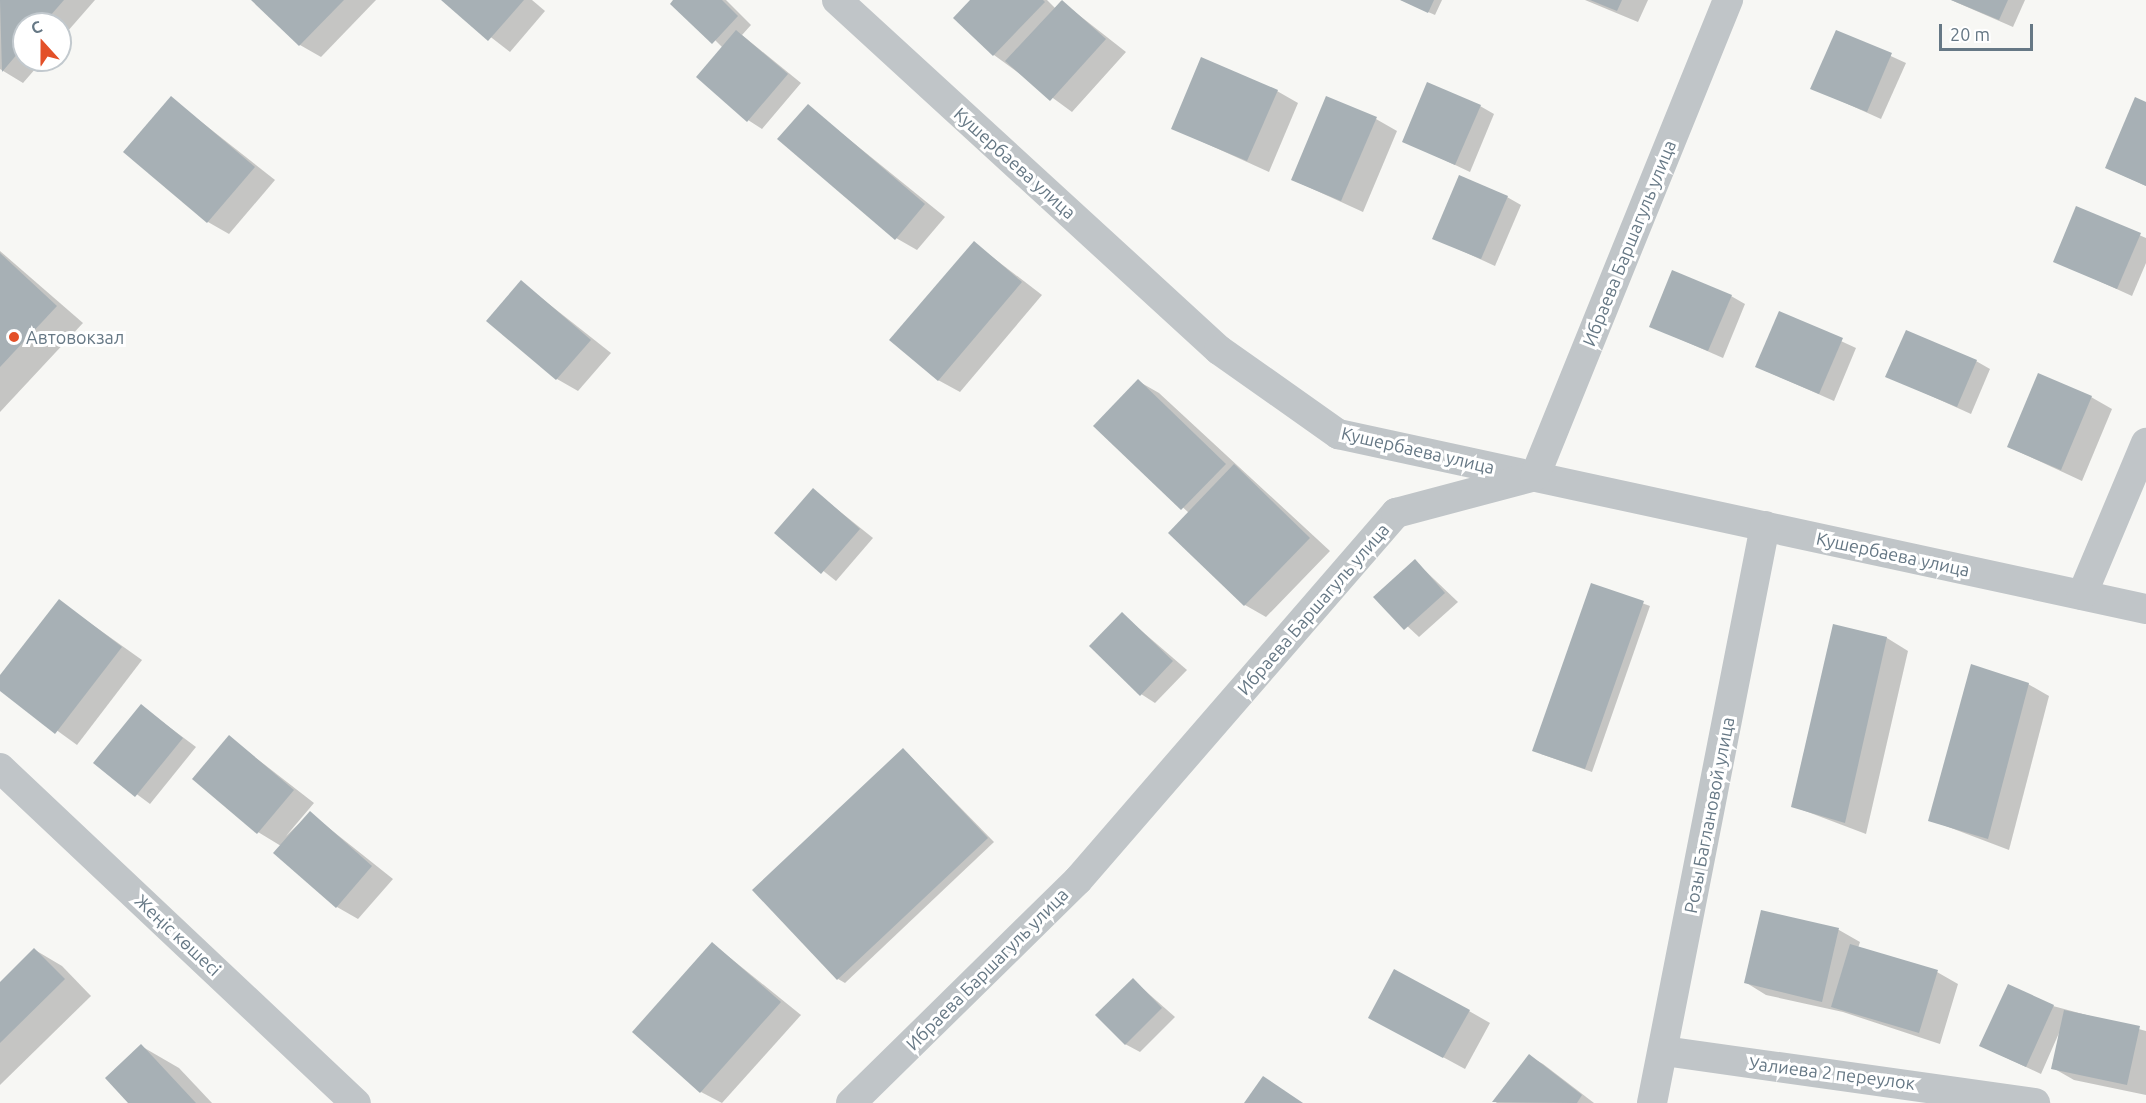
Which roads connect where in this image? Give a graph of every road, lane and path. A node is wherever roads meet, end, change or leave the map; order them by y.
1 (837, 0) edge
2 (1728, 0) edge
3 (2146, 443) edge
4 (1535, 476) junction
5 (1765, 526) junction
6 (2082, 595) junction
7 (2146, 609) edge
8 (0, 768) edge
9 (1664, 1051) junction
10 (357, 1103) edge
11 (851, 1103) edge
12 (1652, 1103) edge
13 (2035, 1103) edge

1 - 4 street, Кушербаева улица
2 - 4 street, Ибраева Баршагуль улица
3 - 6 street
4 - 5 street, Кушербаева улица
4 - 11 street, Ибраева Баршагуль улица
5 - 6 street, Кушербаева улица
5 - 9 street, Розы Баглановой улица
6 - 7 street, Кушербаева улица
8 - 10 street, Жеңіс көшесі
9 - 12 street, Розы Баглановой улица
9 - 13 street, Уалиева 2 переулок

